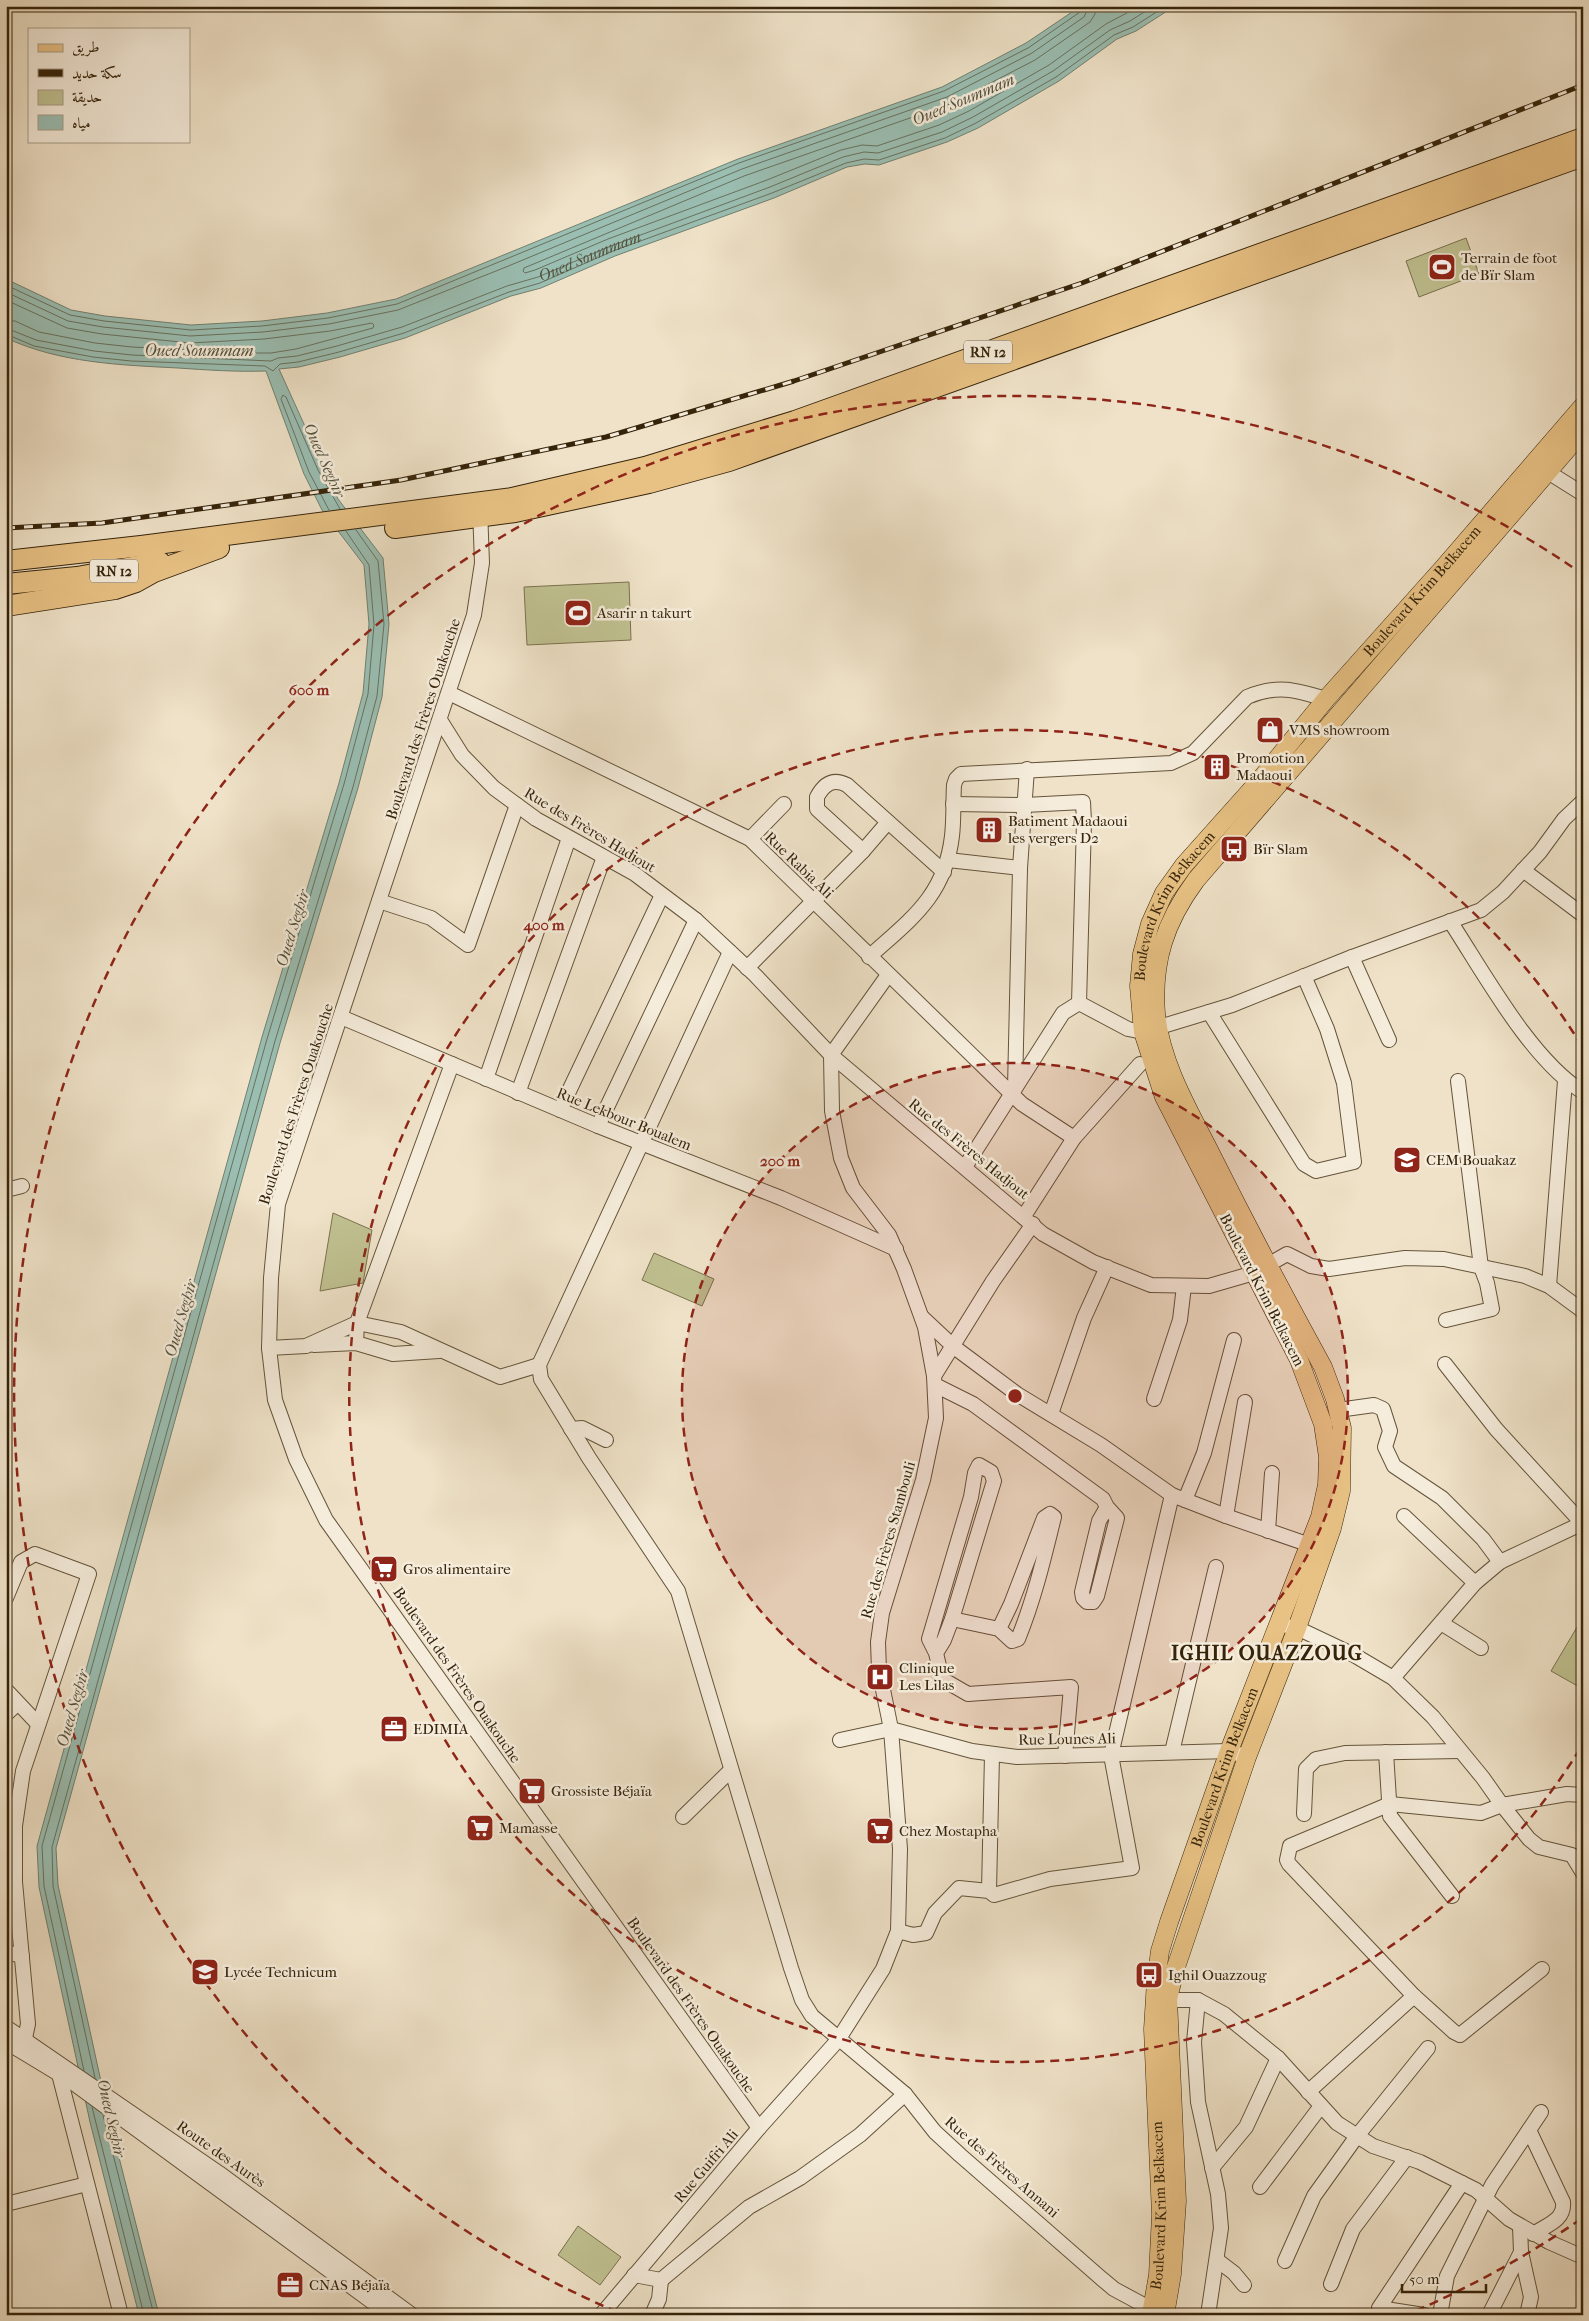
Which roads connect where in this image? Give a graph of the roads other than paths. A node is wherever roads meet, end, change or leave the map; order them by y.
1 (1583, 138) edge
2 (1583, 156) edge
3 (1583, 406) edge
4 (1583, 431) edge
5 (1548, 472) junction
6 (1583, 494) edge
7 (480, 509) junction
8 (324, 530) junction
9 (182, 541) junction
10 (219, 548) junction
11 (6, 550) edge
12 (142, 552) junction
13 (6, 562) edge
14 (6, 570) edge
15 (6, 584) edge
16 (6, 606) edge
17 (449, 693) junction
18 (1326, 699) junction
19 (440, 720) junction
20 (1027, 770) junction
21 (1583, 801) edge
22 (784, 804) dead end
23 (953, 804) junction
24 (517, 805) junction
25 (1025, 805) junction
26 (888, 822) junction
27 (569, 838) junction
28 (750, 839) junction
29 (863, 851) junction
30 (604, 857) junction
31 (946, 866) junction
32 (1020, 868) junction
33 (1523, 870) junction
34 (662, 895) junction
35 (380, 901) junction
36 (812, 901) junction
37 (1583, 915) edge
38 (696, 920) junction
39 (1450, 921) junction
40 (730, 952) junction
41 (869, 957) junction
42 (1352, 957) junction
43 (748, 968) junction
44 (888, 975) junction
45 (1304, 976) junction
46 (1080, 1003) junction
47 (1209, 1012) junction
48 (341, 1017) junction
49 (1151, 1030) junction
50 (1389, 1040) dead end
51 (831, 1055) junction
52 (452, 1064) junction
53 (1140, 1064) dead end
54 (486, 1079) junction
55 (1458, 1081) dead end
56 (1565, 1081) junction
57 (1583, 1092) edge
58 (518, 1093) junction
59 (1014, 1093) junction
60 (560, 1110) junction
61 (598, 1126) junction
62 (1074, 1138) junction
63 (641, 1144) junction
64 (965, 1167) junction
65 (22, 1186) dead end
66 (6, 1190) edge
67 (1029, 1220) junction
68 (896, 1249) junction
69 (1481, 1267) junction
70 (1107, 1268) junction
71 (1261, 1268) junction
72 (1184, 1286) junction
73 (1549, 1286) junction
74 (1583, 1311) edge
75 (921, 1317) junction
76 (1446, 1320) dead end
77 (360, 1336) junction
78 (1234, 1340) dead end
79 (306, 1346) junction
80 (954, 1347) junction
81 (269, 1348) junction
82 (443, 1351) junction
83 (539, 1364) junction
84 (1445, 1364) dead end
85 (935, 1381) junction
86 (1154, 1399) dead end
87 (1245, 1402) dead end
88 (1338, 1410) junction
89 (1051, 1414) junction
90 (571, 1430) junction
91 (606, 1440) dead end
92 (1272, 1473) dead end
93 (1172, 1494) junction
94 (1185, 1500) junction
95 (1107, 1507) junction
96 (1226, 1516) junction
97 (1404, 1516) dead end
98 (1583, 1523) edge
99 (1268, 1531) junction
100 (1310, 1545) junction
101 (1500, 1562) junction
102 (1216, 1567) dead end
103 (1475, 1583) junction
104 (6, 1598) edge
105 (952, 1619) junction
106 (1441, 1623) junction
107 (1279, 1624) junction
108 (1297, 1628) junction
109 (999, 1630) junction
110 (1481, 1648) dead end
111 (936, 1653) junction
112 (1393, 1678) junction
113 (6, 1690) edge
114 (17, 1704) junction
115 (6, 1714) edge
116 (38, 1724) junction
117 (891, 1729) junction
118 (840, 1740) dead end
119 (1460, 1750) junction
120 (1229, 1751) junction
121 (1172, 1752) junction
122 (1386, 1752) junction
123 (992, 1755) junction
124 (1111, 1755) junction
125 (1064, 1756) junction
126 (1247, 1757) junction
127 (731, 1770) junction
128 (1583, 1795) edge
129 (1390, 1804) junction
130 (1502, 1805) junction
131 (1304, 1814) dead end
132 (683, 1817) dead end
133 (1583, 1873) edge
134 (990, 1890) junction
135 (1452, 1896) dead end
136 (898, 1932) junction
137 (6, 1952) edge
138 (22, 1956) junction
139 (1542, 1969) dead end
140 (1414, 1996) junction
141 (1161, 2000) junction
142 (1198, 2000) junction
143 (6, 2027) edge
144 (838, 2040) junction
145 (6, 2042) edge
146 (22, 2044) junction
147 (1428, 2048) dead end
148 (1278, 2058) junction
149 (59, 2074) junction
150 (74, 2078) junction
151 (1308, 2092) junction
152 (905, 2094) junction
153 (1321, 2106) junction
154 (1541, 2112) dead end
155 (126, 2115) junction
156 (759, 2128) junction
157 (1529, 2130) junction
158 (1358, 2136) junction
159 (1407, 2157) junction
160 (1212, 2168) junction
161 (1462, 2183) junction
162 (87, 2184) junction
163 (1260, 2187) dead end
164 (1486, 2199) junction
165 (6, 2204) edge
166 (1520, 2226) junction
167 (1534, 2234) junction
168 (1520, 2252) junction
169 (1583, 2256) edge
170 (1217, 2260) junction
171 (1285, 2260) dead end
172 (634, 2275) junction
173 (661, 2280) junction
174 (1331, 2284) dead end
175 (1244, 2285) dead end
176 (1156, 2313) edge
177 (121, 2315) edge
178 (390, 2315) edge
179 (412, 2315) edge
180 (601, 2315) edge
181 (652, 2315) edge
182 (1208, 2315) edge
183 (1424, 2315) edge
184 (1440, 2315) edge
185 (1489, 2315) edge
186 (1527, 2315) edge

1 - 7 highway, RN 12
2 - 7 highway, RN 12
3 - 18 main road, Boulevard Krim Belkacem
4 - 5 main road, Boulevard Krim Belkacem
5 - 6 street
5 - 49 main road, Boulevard Krim Belkacem
7 - 8 highway, RN 12
7 - 17 street, Boulevard des Frères Ouakouche
8 - 9 highway, RN 12
8 - 10 highway, RN 12
9 - 11 highway, RN 12
9 - 12 highway, RN 12
10 - 12 highway, RN 12
10 - 15 highway, RN 12
10 - 16 highway
12 - 13 highway, RN 12
12 - 14 highway, RN 12
17 - 19 street, Boulevard des Frères Ouakouche
17 - 28 street, Rue Rabia Ali
18 - 20 street
18 - 49 main road, Boulevard Krim Belkacem
19 - 24 street, Rue des Frères Hadjout
19 - 35 street, Boulevard des Frères Ouakouche
20 - 23 street
20 - 25 street
21 - 33 street
22 - 28 street
23 - 25 street
23 - 31 street
24 - 27 street, Rue des Frères Hadjout
24 - 35 street
25 - 32 street
25 - 46 street
26 - 29 street
26 - 29 street
26 - 31 street
27 - 30 street, Rue des Frères Hadjout
27 - 54 street
28 - 36 street, Rue Rabia Ali
29 - 36 street
30 - 34 street, Rue des Frères Hadjout
30 - 58 street
31 - 32 street
31 - 41 street
32 - 59 street
33 - 37 street
33 - 39 street
34 - 38 street, Rue des Frères Hadjout
34 - 60 street
35 - 48 street, Boulevard des Frères Ouakouche
36 - 41 street, Rue Rabia Ali
36 - 43 street
38 - 40 street, Rue des Frères Hadjout
38 - 61 street
39 - 42 street
39 - 56 street
40 - 43 street, Rue des Frères Hadjout
40 - 63 street
41 - 44 street, Rue Rabia Ali
42 - 45 street
42 - 50 street
43 - 51 street, Rue des Frères Hadjout
44 - 51 street
44 - 59 street, Rue Rabia Ali
45 - 47 street
45 - 47 street
46 - 49 street
46 - 59 street
47 - 49 street
48 - 52 street, Rue Lekbour Boualem
48 - 81 street, Boulevard des Frères Ouakouche
49 - 71 main road, Boulevard Krim Belkacem
51 - 64 street, Rue des Frères Hadjout
51 - 68 street, Rue des Frères Stambouli
52 - 54 street, Rue Lekbour Boualem
52 - 77 street
53 - 62 street
54 - 58 street, Rue Lekbour Boualem
55 - 69 street
56 - 57 street
56 - 73 street
58 - 60 street, Rue Lekbour Boualem
59 - 62 street, Rue Rabia Ali
59 - 64 street
60 - 61 street, Rue Lekbour Boualem
61 - 63 street, Rue Lekbour Boualem
62 - 67 street
63 - 68 street, Rue Lekbour Boualem
63 - 83 street
64 - 67 street, Rue des Frères Hadjout
65 - 66 street
67 - 70 street, Rue des Frères Hadjout
67 - 80 street
68 - 75 street, Rue des Frères Stambouli
69 - 71 street, Rue des Frères Hadjout
69 - 73 street, Rue des Frères Hadjout
69 - 76 street
70 - 72 street, Rue des Frères Hadjout
70 - 89 street
71 - 72 street, Rue des Frères Hadjout
71 - 88 main road, Boulevard Krim Belkacem
71 - 100 main road, Boulevard Krim Belkacem
72 - 86 street
73 - 74 street, Rue des Frères Hadjout
75 - 80 street
75 - 85 street, Rue des Frères Stambouli
77 - 79 street
77 - 79 street
77 - 82 street
77 - 82 street
78 - 94 street
79 - 81 street
80 - 85 street
80 - 89 street
81 - 156 street, Boulevard des Frères Ouakouche
82 - 83 street
83 - 90 street, Rue des Frères Annani
84 - 98 street
85 - 95 street
85 - 117 street, Rue des Frères Stambouli
87 - 96 street
88 - 101 street
88 - 108 main road, Boulevard Krim Belkacem
89 - 93 street
90 - 91 street
90 - 127 street, Rue des Frères Annani
92 - 99 street
93 - 94 street
93 - 124 street
94 - 96 street
95 - 95 street
96 - 99 street
97 - 103 street
98 - 101 street
99 - 100 street
100 - 107 main road, Boulevard Krim Belkacem
101 - 103 street
102 - 121 street
103 - 106 street
104 - 116 street
105 - 109 street
105 - 111 street
105 - 111 street
106 - 110 street
106 - 112 street
107 - 108 street
107 - 120 main road, Boulevard Krim Belkacem
108 - 112 street
108 - 126 main road, Boulevard Krim Belkacem
109 - 109 street
111 - 125 street
112 - 119 street
113 - 114 street
114 - 115 street
114 - 116 street
116 - 138 street
117 - 118 street
117 - 123 street, Rue Lounes Ali
117 - 136 street, Rue des Frères Stambouli
119 - 122 street
119 - 130 street
120 - 121 street, Rue Lounes Ali
120 - 126 street, Rue Lounes Ali
120 - 141 main road, Boulevard Krim Belkacem
121 - 124 street, Rue Lounes Ali
122 - 129 street
122 - 131 street
123 - 125 street, Rue Lounes Ali
123 - 134 street
124 - 125 street, Rue Lounes Ali
124 - 134 street
126 - 141 main road, Boulevard Krim Belkacem
127 - 132 street
127 - 144 street, Rue des Frères Annani
128 - 130 street
129 - 130 street
129 - 135 street
129 - 140 street
130 - 133 street
134 - 136 street
136 - 144 street, Rue des Frères Stambouli
137 - 138 street
138 - 146 street
139 - 140 street
140 - 151 street
141 - 142 street
141 - 176 main road, Boulevard Krim Belkacem
142 - 148 street
142 - 160 street
143 - 146 street, Route des Aurès
144 - 152 street, Rue des Frères Annani
144 - 156 street, Rue Guifri Ali
145 - 146 street, Route des Aurès
146 - 149 street, Route des Aurès
146 - 150 street, Route des Aurès
147 - 158 street
148 - 151 street
148 - 160 street
149 - 150 street, Route des Aurès
149 - 162 street
150 - 155 street, Route des Aurès
151 - 153 street
152 - 173 street
152 - 176 street, Rue des Frères Annani
153 - 158 street
153 - 163 street
154 - 157 street
155 - 178 street, Route des Aurès
155 - 179 street, Route des Aurès
156 - 172 street, Rue Guifri Ali
157 - 164 street
157 - 167 street
158 - 159 street
158 - 171 street
159 - 161 street
159 - 174 street
160 - 170 street
161 - 164 street
161 - 183 street
162 - 165 street
162 - 177 street
164 - 166 street
164 - 184 street
166 - 167 street
166 - 168 street
167 - 169 street
168 - 185 street
168 - 186 street
170 - 175 street
170 - 182 street
172 - 173 street
172 - 180 street, Rue Guifri Ali
173 - 181 street

